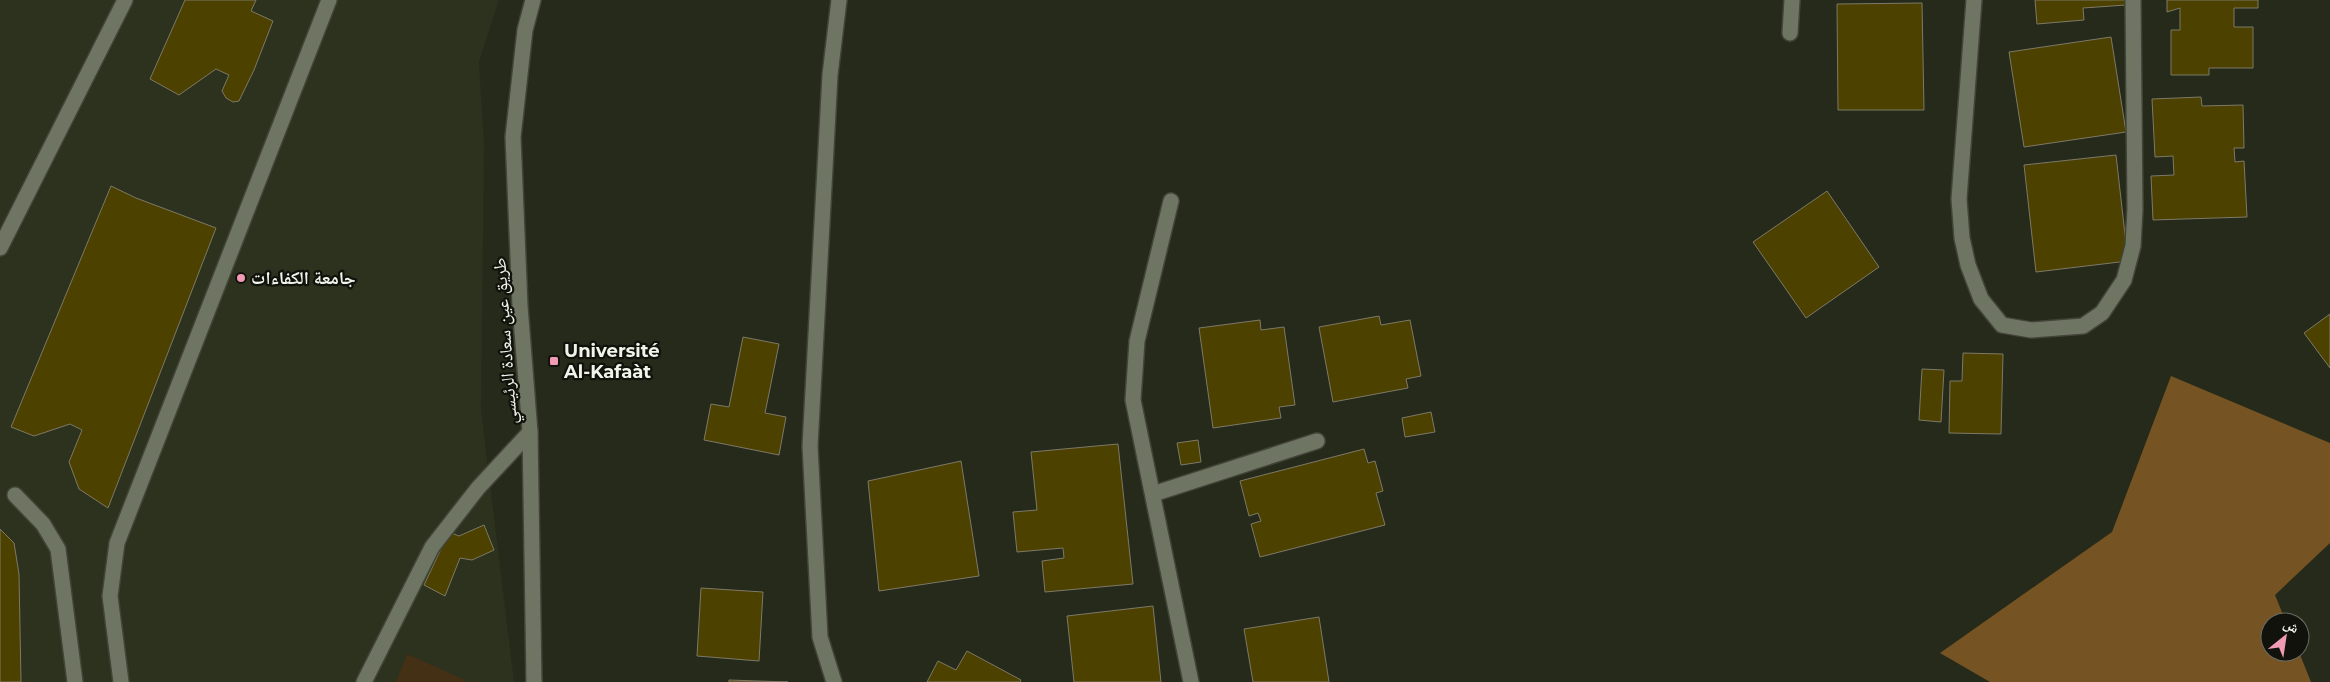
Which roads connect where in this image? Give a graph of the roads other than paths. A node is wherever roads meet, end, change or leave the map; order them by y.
1 (126, 0) edge
2 (329, 0) edge
3 (532, 0) edge
4 (839, 0) edge
5 (1792, 0) edge
6 (1974, 0) edge
7 (2133, 0) edge
8 (1790, 33) dead end
9 (1170, 202) dead end
10 (0, 248) edge
11 (530, 432) junction
12 (1317, 441) dead end
13 (1153, 494) junction
14 (15, 495) dead end
15 (75, 682) edge
16 (121, 682) edge
17 (364, 682) edge
18 (534, 682) edge
19 (834, 682) edge
20 (1191, 682) edge

1 - 10 street
2 - 16 street
3 - 11 street, طريق عين سعادة الرئيسي
4 - 19 street
5 - 8 street
6 - 7 street
9 - 13 street
11 - 17 street
11 - 18 street, طريق عين سعادة الرئيسي
12 - 13 street
13 - 20 street
14 - 15 street

